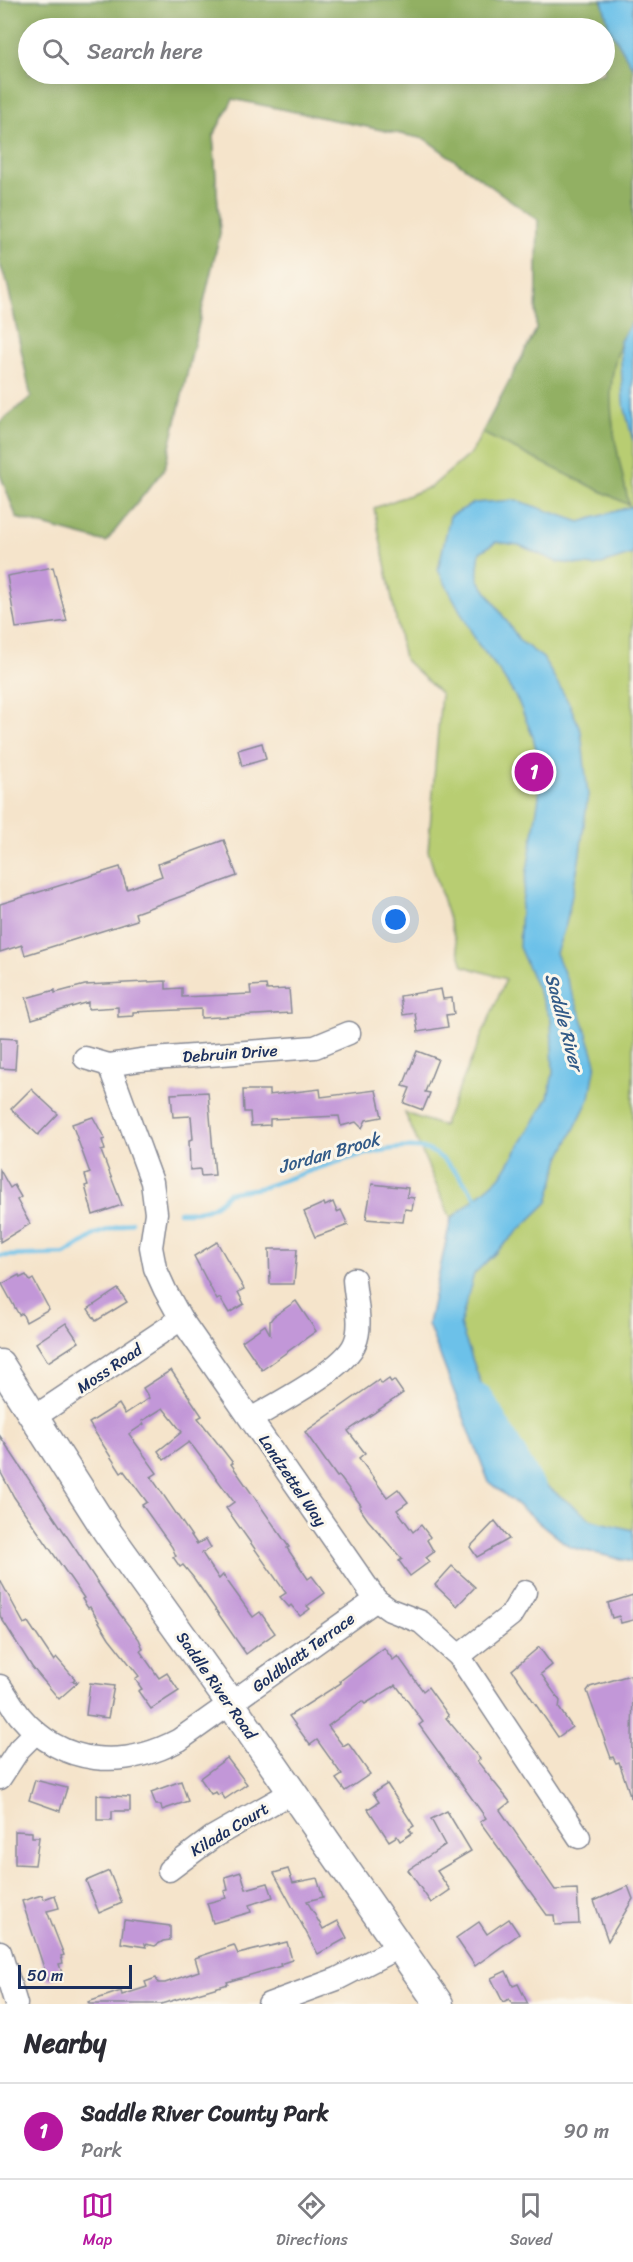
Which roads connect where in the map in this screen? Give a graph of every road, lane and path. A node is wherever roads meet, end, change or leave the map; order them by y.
1 (349, 1033) dead end
2 (85, 1058) dead end
3 (108, 1065) junction
4 (354, 1279) dead end
5 (181, 1319) junction
6 (0, 1364) edge
7 (36, 1416) junction
8 (251, 1419) junction
9 (525, 1592) dead end
10 (376, 1600) junction
11 (459, 1656) junction
12 (0, 1686) edge
13 (231, 1704) junction
14 (36, 1732) junction
15 (0, 1778) edge
16 (292, 1792) junction
17 (579, 1837) dead end
18 (169, 1870) dead end
19 (399, 1947) junction
20 (0, 1952) edge
21 (16, 2004) edge
22 (269, 2004) edge
23 (438, 2004) edge

1 - 3 street, Debruin Drive
2 - 3 street
3 - 5 street, Landzettel Way
4 - 8 street
5 - 7 street, Moss Road
5 - 8 street, Landzettel Way
6 - 7 main road, Saddle River Road
7 - 13 main road, Saddle River Road
8 - 10 street, Landzettel Way
9 - 11 street
10 - 11 street, Landzettel Way
10 - 13 street, Goldblatt Terrace
11 - 17 street, Landzettel Way
12 - 14 street, Goldblatt Terrace
13 - 14 street, Goldblatt Terrace
13 - 16 main road, Saddle River Road
14 - 15 street
16 - 18 street, Kilada Court
16 - 19 main road, Saddle River Road
19 - 22 street
19 - 23 main road, Saddle River Road
20 - 21 street

